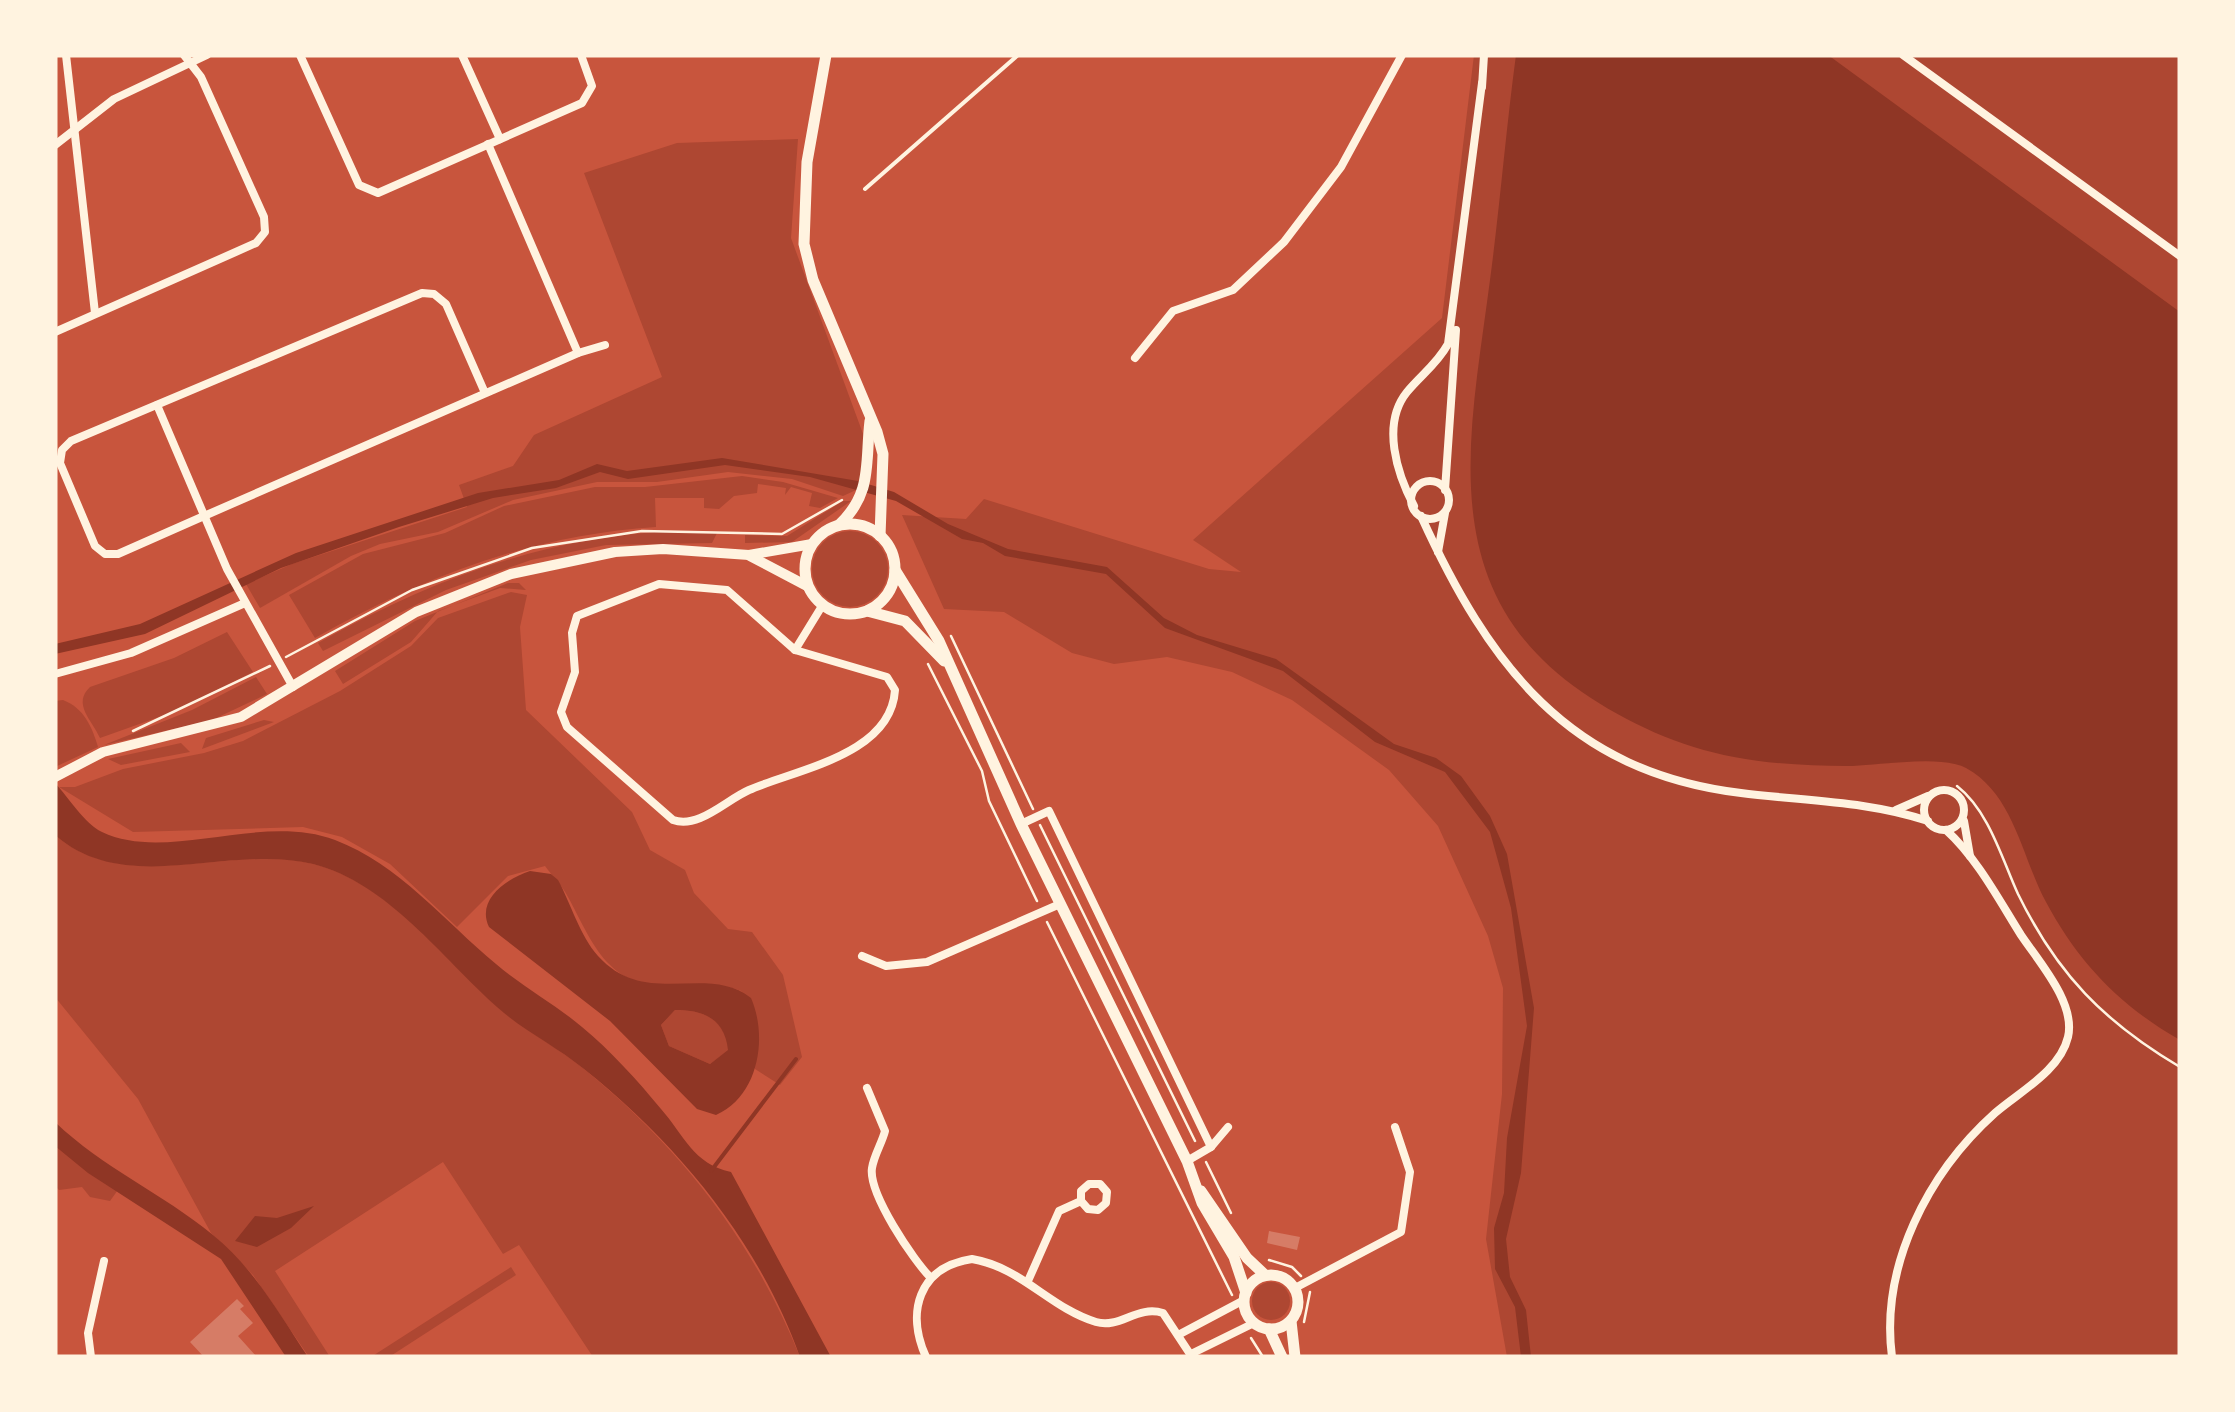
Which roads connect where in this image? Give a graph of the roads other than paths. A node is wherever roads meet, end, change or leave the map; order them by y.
1 (66, 55) edge
2 (207, 55) edge
3 (300, 55) edge
4 (462, 55) edge
5 (580, 55) edge
6 (826, 55) edge
7 (1018, 55) edge
8 (1402, 55) edge
9 (1484, 55) edge
10 (1902, 55) edge
11 (186, 59) edge
12 (1482, 82) junction
13 (73, 133) junction
14 (500, 139) junction
15 (55, 144) edge
16 (488, 144) junction
17 (865, 189) dead end
18 (2180, 256) edge
19 (95, 314) junction
20 (55, 332) edge
21 (604, 345) dead end
22 (578, 352) junction
23 (1135, 358) dead end
24 (485, 393) junction
25 (157, 405) junction
26 (870, 421) junction
27 (1445, 490) junction
28 (1414, 506) junction
29 (1445, 512) junction
30 (204, 516) junction
31 (1421, 516) junction
32 (839, 525) junction
33 (880, 536) junction
34 (812, 544) junction
35 (1438, 552) junction
36 (750, 555) junction
37 (895, 570) junction
38 (807, 586) junction
39 (245, 603) junction
40 (822, 606) junction
41 (867, 612) junction
42 (795, 650) junction
43 (948, 666) junction
44 (55, 674) edge
45 (293, 688) junction
46 (55, 777) edge
47 (1929, 795) junction
48 (1896, 810) junction
49 (1964, 818) junction
50 (1928, 822) junction
51 (1022, 824) junction
52 (1946, 830) junction
53 (1970, 856) junction
54 (1060, 904) junction
55 (862, 956) dead end
56 (867, 1088) dead end
57 (1228, 1127) dead end
58 (1395, 1127) dead end
59 (1211, 1146) junction
60 (1187, 1160) junction
61 (1201, 1192) junction
62 (1080, 1201) dead end
63 (104, 1261) dead end
64 (1265, 1276) junction
65 (931, 1278) junction
66 (1028, 1280) junction
67 (1294, 1288) junction
68 (1245, 1296) junction
69 (1291, 1320) junction
70 (1248, 1325) junction
71 (1269, 1329) junction
72 (1180, 1334) junction
73 (1191, 1356) edge
74 (1290, 1356) edge
75 (91, 1357) edge
76 (926, 1357) edge
77 (1892, 1357) edge

1 - 13 street
2 - 11 street
3 - 16 street
4 - 14 street
5 - 14 street
6 - 26 main road
7 - 17 lane
8 - 23 street
9 - 12 street
10 - 18 street
11 - 13 street
11 - 19 street
12 - 27 street
12 - 28 street
13 - 15 street
13 - 19 street
14 - 16 street
16 - 22 street
19 - 20 street
21 - 22 street
22 - 24 street
24 - 25 street
24 - 30 street
25 - 30 street
25 - 30 street
26 - 32 main road
26 - 33 main road
27 - 28 street
27 - 29 street
28 - 31 street
29 - 31 street
29 - 35 street
30 - 39 street
31 - 35 street
32 - 33 main road
32 - 34 main road
33 - 37 main road
34 - 36 street
34 - 38 main road
35 - 48 street
36 - 38 street
36 - 45 street
37 - 41 main road
37 - 43 main road
38 - 40 main road
39 - 44 street
39 - 45 street
40 - 41 main road
40 - 42 street
41 - 43 main road
42 - 42 street
43 - 51 main road
45 - 46 street
47 - 48 street
47 - 49 street
47 - 50 street
48 - 50 street
49 - 52 street
49 - 53 street
50 - 52 street
51 - 54 main road
51 - 59 street
52 - 53 street
53 - 77 street
54 - 55 street
54 - 60 main road
56 - 65 street
57 - 59 street
58 - 67 street
59 - 60 street
60 - 61 main road
61 - 64 main road
61 - 68 main road
62 - 66 street
63 - 75 street
64 - 67 main road
64 - 68 main road
65 - 66 street
65 - 76 street
66 - 72 street
67 - 69 main road
68 - 70 main road
68 - 72 street
69 - 71 main road
69 - 74 main road
70 - 71 main road
70 - 73 street
71 - 74 main road
72 - 73 street

